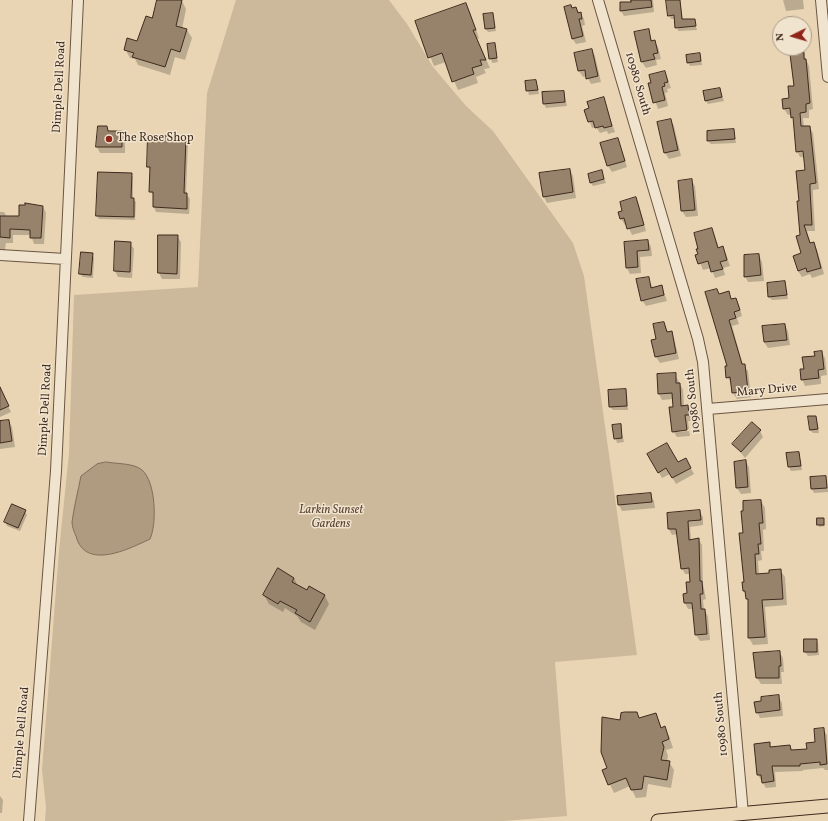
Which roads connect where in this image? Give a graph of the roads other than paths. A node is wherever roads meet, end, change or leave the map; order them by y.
1 (78, 0) edge
2 (598, 0) edge
3 (821, 0) edge
4 (828, 77) edge
5 (0, 255) edge
6 (65, 259) junction
7 (828, 399) edge
8 (708, 409) junction
9 (828, 806) edge
10 (743, 814) junction
11 (29, 821) edge
12 (658, 821) edge

1 - 6 street, Dimple Dell Road
2 - 8 street, 10980 South
3 - 4 street
5 - 6 street
6 - 11 street, Dimple Dell Road
7 - 8 street, Mary Drive
8 - 10 street, 10980 South
9 - 10 main road
10 - 12 main road

